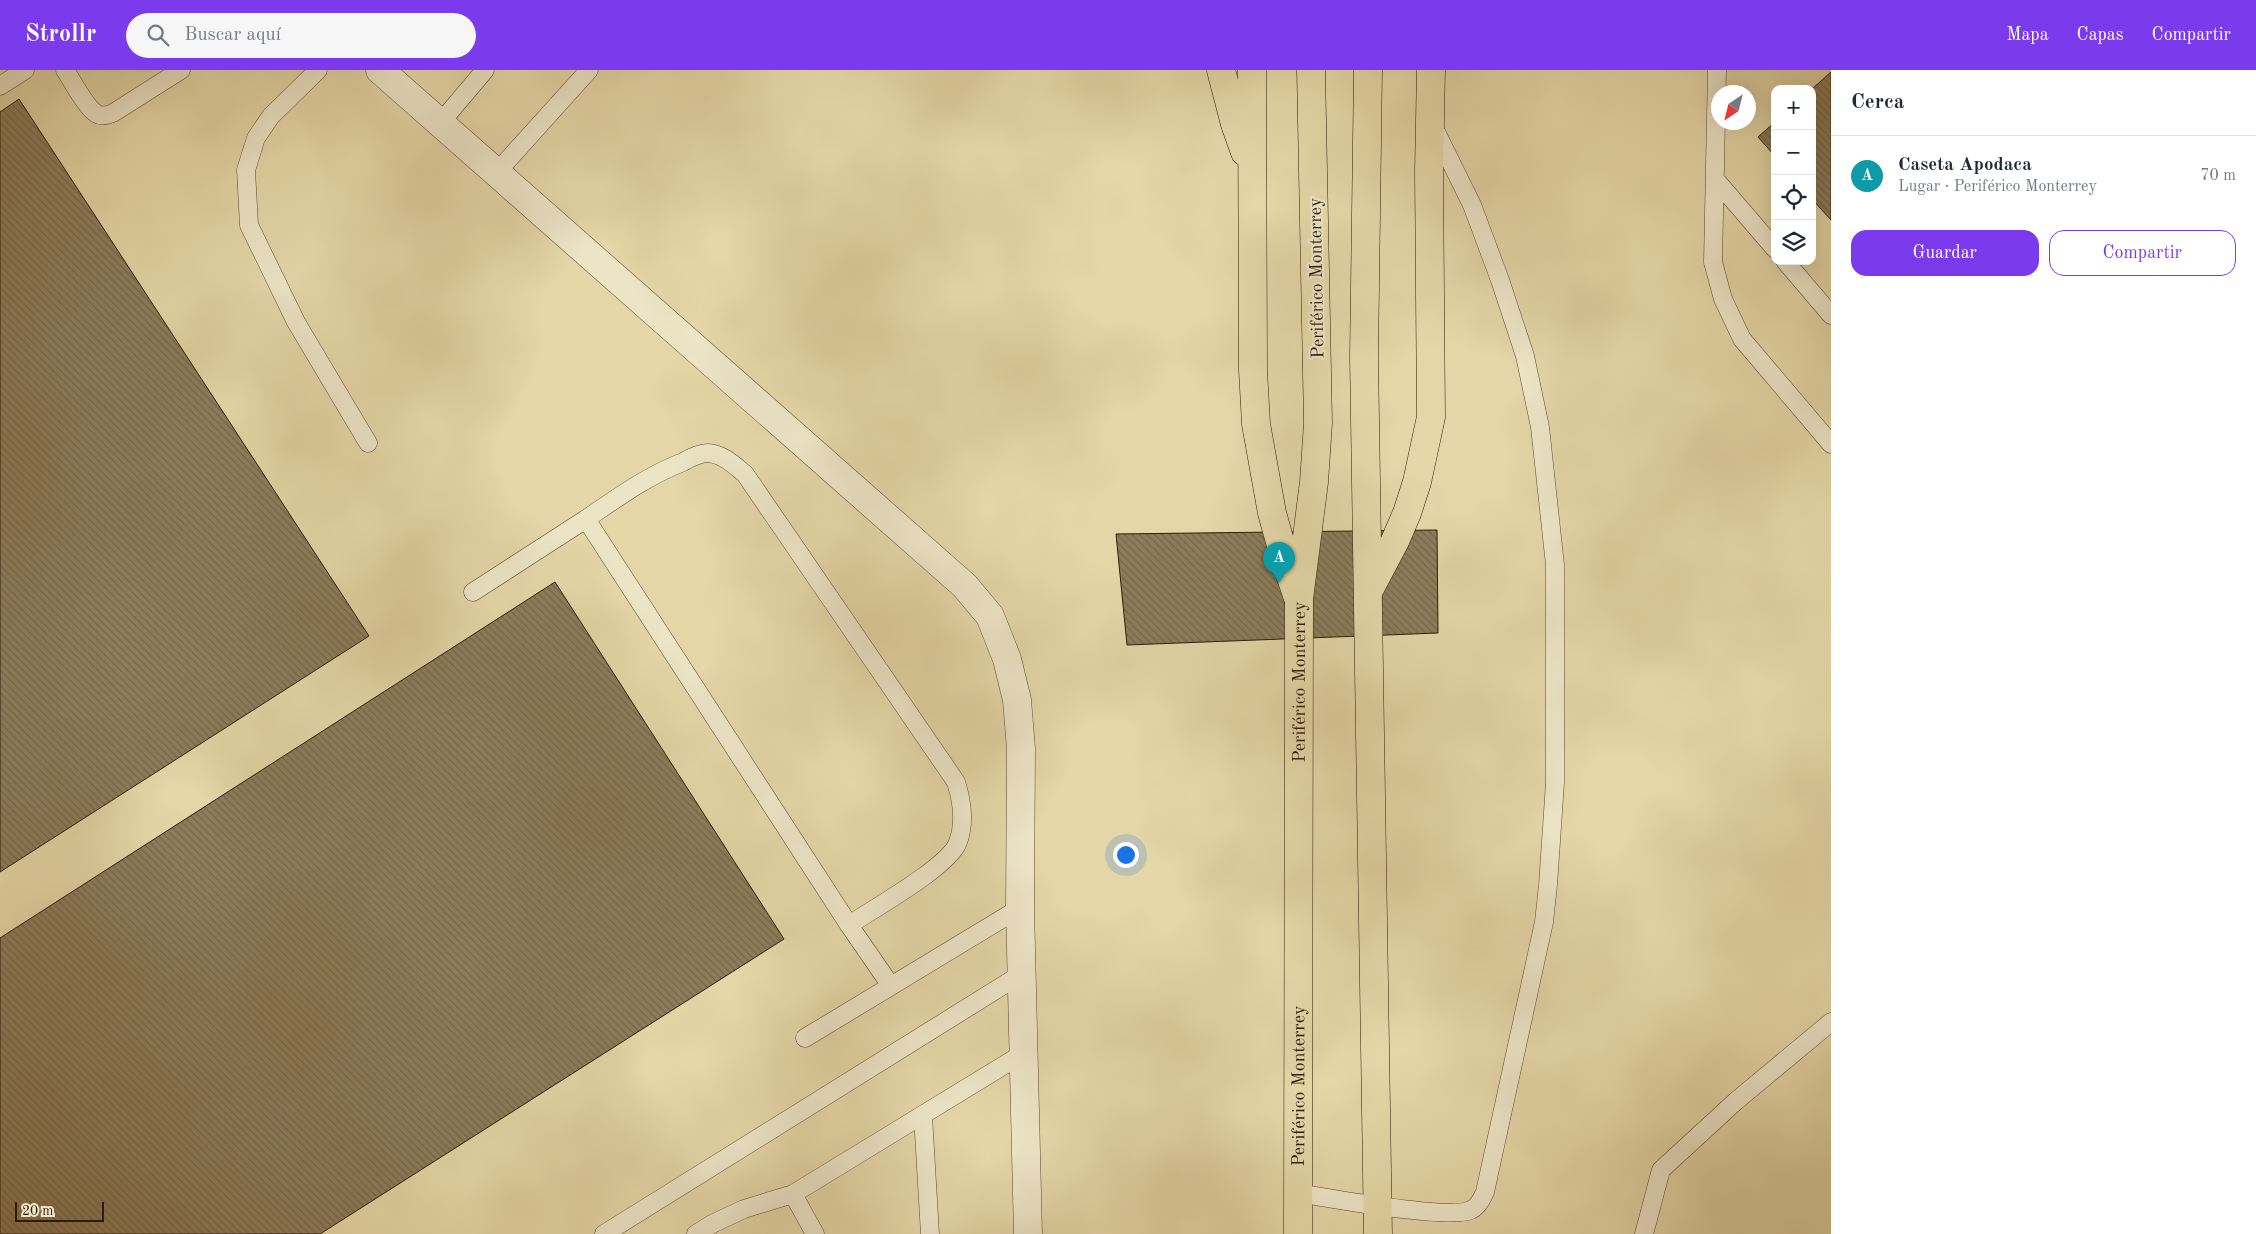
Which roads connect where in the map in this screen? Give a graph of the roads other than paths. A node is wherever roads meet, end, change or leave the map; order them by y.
1 (25, 70) edge
2 (66, 70) edge
3 (181, 70) edge
4 (318, 70) edge
5 (380, 70) edge
6 (486, 70) edge
7 (589, 70) edge
8 (1221, 70) edge
9 (1252, 70) edge
10 (1311, 70) edge
11 (1368, 70) edge
12 (1432, 70) edge
13 (1717, 70) edge
14 (0, 86) edge
15 (1431, 121) junction
16 (441, 122) junction
17 (1252, 170) junction
18 (496, 174) junction
19 (1715, 179) junction
20 (1771, 244) edge
21 (1788, 265) edge
22 (1831, 315) edge
23 (368, 443) dead end
24 (1831, 444) edge
25 (586, 519) junction
26 (473, 592) dead end
27 (1367, 593) junction
28 (1299, 599) junction
29 (1020, 908) junction
30 (849, 925) junction
31 (1023, 973) junction
32 (891, 986) junction
33 (1831, 1022) edge
34 (805, 1038) dead end
35 (1024, 1053) junction
36 (924, 1116) junction
37 (1298, 1193) junction
38 (793, 1194) junction
39 (1378, 1205) junction
40 (604, 1234) edge
41 (696, 1234) edge
42 (815, 1234) edge
43 (930, 1234) edge
44 (1028, 1234) edge
45 (1298, 1234) edge
46 (1378, 1234) edge
47 (1644, 1234) edge

1 - 14 lane
2 - 3 lane
4 - 23 lane
5 - 16 street
6 - 16 lane
7 - 18 lane
8 - 17 highway
9 - 17 highway
10 - 28 highway, Periférico Monterrey
11 - 27 highway
12 - 15 highway
13 - 19 lane
15 - 27 highway
15 - 39 lane
16 - 18 street
17 - 28 highway
18 - 29 street
19 - 20 lane
19 - 24 lane
21 - 22 lane
25 - 26 lane
25 - 30 lane
25 - 30 lane
27 - 39 highway
28 - 37 highway, Periférico Monterrey
29 - 31 street
29 - 32 lane
30 - 32 lane
31 - 35 street
31 - 40 lane
32 - 34 lane
33 - 47 lane
35 - 36 lane
35 - 44 street
36 - 38 lane
36 - 43 lane
37 - 39 lane
37 - 45 highway, Periférico Monterrey
38 - 41 lane
38 - 42 lane
39 - 46 highway

